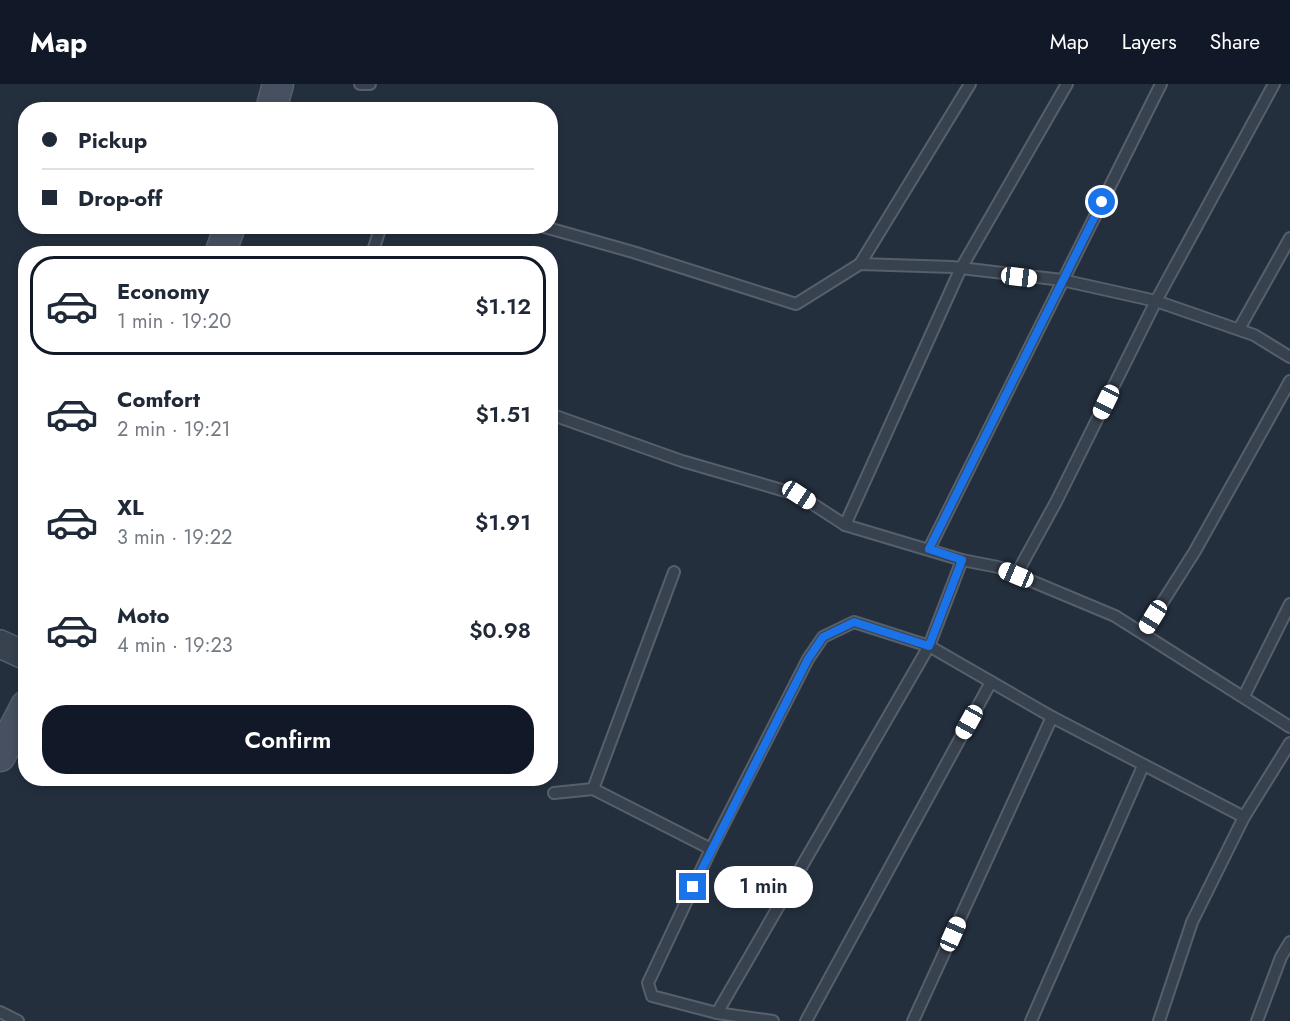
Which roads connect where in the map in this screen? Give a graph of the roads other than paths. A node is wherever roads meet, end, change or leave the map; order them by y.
1 (278, 84) edge
2 (360, 84) edge
3 (370, 84) edge
4 (970, 84) edge
5 (1067, 84) edge
6 (1161, 84) edge
7 (1274, 84) edge
8 (273, 102) edge
9 (558, 231) edge
10 (1290, 238) edge
11 (860, 264) junction
12 (960, 270) junction
13 (1062, 280) junction
14 (1156, 301) junction
15 (1239, 329) junction
16 (1290, 357) edge
17 (1290, 381) edge
18 (558, 417) edge
19 (845, 525) junction
20 (929, 549) junction
21 (962, 560) junction
22 (674, 572) dead end
23 (1016, 575) junction
24 (1290, 604) edge
25 (1143, 633) junction
26 (0, 644) edge
27 (929, 646) junction
28 (18, 652) edge
29 (991, 682) junction
30 (1244, 696) junction
31 (1052, 717) junction
32 (18, 721) edge
33 (1290, 727) edge
34 (1290, 743) edge
35 (0, 756) edge
36 (1143, 766) junction
37 (593, 789) junction
38 (554, 794) dead end
39 (1244, 817) junction
40 (711, 849) junction
41 (1290, 942) edge
42 (0, 1012) edge
43 (717, 1012) junction
44 (18, 1021) edge
45 (773, 1021) edge
46 (806, 1021) edge
47 (913, 1021) edge
48 (1031, 1021) edge
49 (1159, 1021) edge
50 (1257, 1021) edge

1 - 8 main road
2 - 3 lane
4 - 11 lane
5 - 12 lane
6 - 13 lane
7 - 14 lane
9 - 11 lane
10 - 15 lane
11 - 12 lane
12 - 13 lane
12 - 19 lane
13 - 14 lane
13 - 20 lane
14 - 15 lane
14 - 23 lane
15 - 16 lane
17 - 25 lane
18 - 19 lane
19 - 20 lane
20 - 21 lane
21 - 23 lane
21 - 27 lane
22 - 37 lane
23 - 25 lane
24 - 30 lane
25 - 30 lane
26 - 28 street
27 - 29 lane
27 - 40 lane
27 - 43 lane
29 - 31 lane
29 - 46 lane
30 - 33 lane
31 - 36 lane
31 - 47 lane
32 - 35 main road
34 - 39 lane
36 - 39 lane
36 - 48 lane
37 - 38 lane
37 - 40 lane
39 - 49 lane
40 - 43 lane
41 - 50 lane
42 - 44 lane
43 - 45 lane

